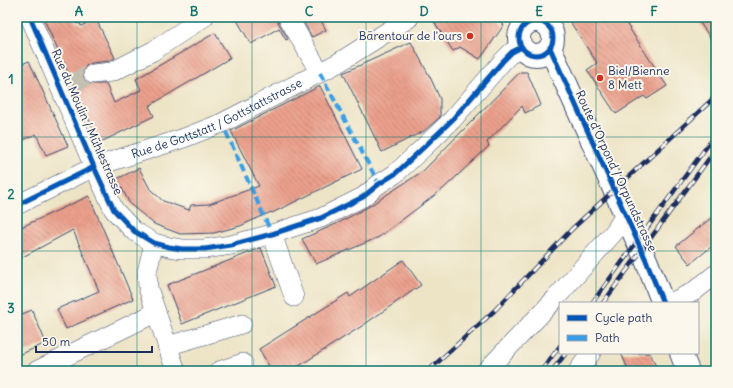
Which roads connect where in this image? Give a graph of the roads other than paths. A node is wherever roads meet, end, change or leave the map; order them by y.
1 (30, 17) edge
2 (204, 17) edge
3 (288, 17) edge
4 (409, 18) dead end
5 (532, 19) edge
6 (522, 47) junction
7 (550, 48) junction
8 (320, 73) junction
9 (93, 74) tunnel mouth
10 (94, 167) junction
11 (17, 205) edge
12 (625, 215) junction
13 (272, 234) junction
14 (154, 243) junction
15 (716, 274) edge
16 (294, 297) dead end
17 (663, 302) edge
18 (672, 302) edge
19 (155, 313) junction
20 (242, 324) dead end
21 (167, 346) junction
22 (590, 354) edge
23 (681, 354) edge
24 (242, 363) dead end
25 (36, 371) edge
26 (176, 371) edge
27 (219, 371) edge
28 (486, 371) edge
29 (578, 371) edge
30 (688, 371) edge

1 - 10 street, Rue du Moulin / Mühlestrasse
2 - 9 street
3 - 8 street
4 - 8 street, Rue de Gottstatt / Gottstattstrasse
5 - 6 main road
5 - 7 main road
6 - 7 main road
6 - 13 street, Rue du Moulin / Mühlestrasse
7 - 12 main road, Route d'Orpond / Orpundstrasse
8 - 10 street, Rue de Gottstatt / Gottstattstrasse
10 - 11 street, Rue de Gottstatt / Gottstattstrasse
10 - 14 street, Rue du Moulin / Mühlestrasse
12 - 17 main road, Route d'Orpond / Orpundstrasse
12 - 28 street
13 - 14 street, Rue du Moulin / Mühlestrasse
13 - 16 street
14 - 19 street
15 - 18 street
19 - 21 street
19 - 25 street
20 - 21 street
21 - 26 street
22 - 29 street
23 - 30 main road
24 - 27 street

